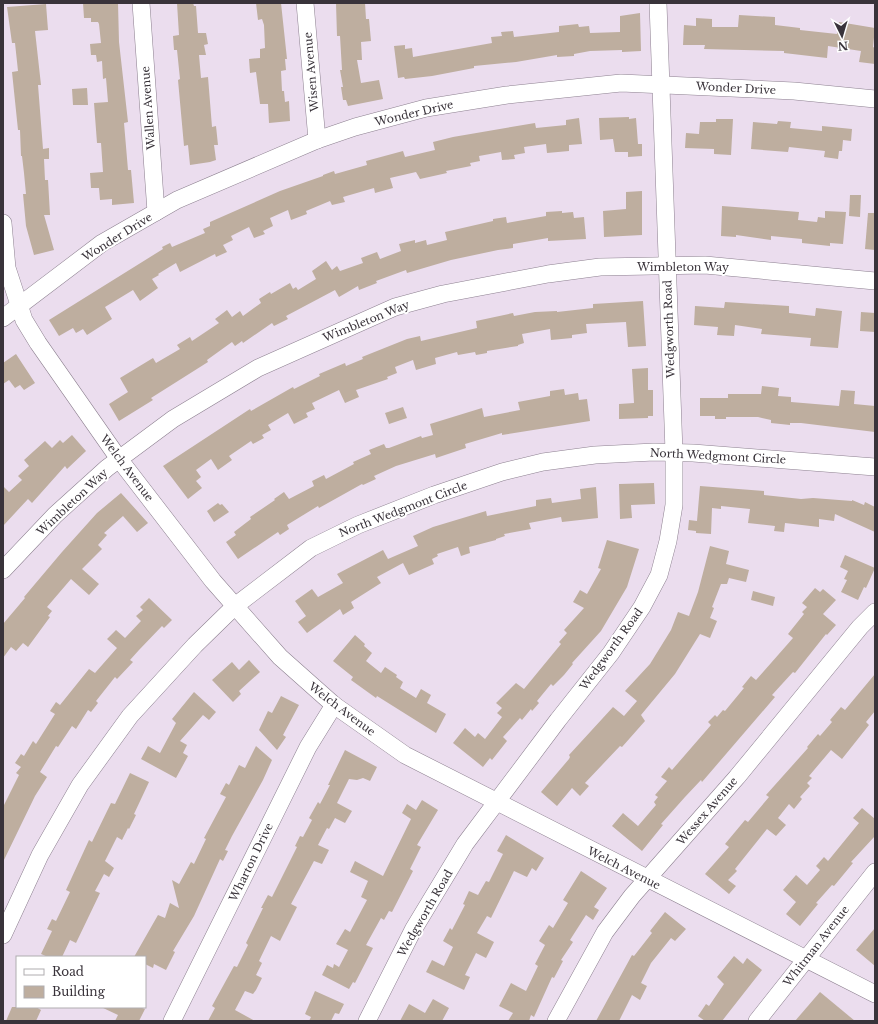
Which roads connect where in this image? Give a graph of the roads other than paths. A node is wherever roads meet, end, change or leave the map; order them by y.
1 (141, 3) edge
2 (305, 3) edge
3 (658, 3) edge
4 (662, 84) junction
5 (875, 99) edge
6 (317, 140) junction
7 (156, 212) junction
8 (3, 223) edge
9 (667, 266) junction
10 (875, 281) edge
11 (18, 305) junction
12 (3, 318) edge
13 (674, 452) junction
14 (119, 459) junction
15 (875, 466) edge
16 (3, 570) edge
17 (235, 606) junction
18 (875, 612) edge
19 (334, 705) junction
20 (495, 802) junction
21 (875, 872) edge
22 (647, 879) junction
23 (3, 935) edge
24 (806, 959) junction
25 (875, 994) edge
26 (172, 1021) edge
27 (367, 1021) edge
28 (556, 1021) edge
29 (757, 1021) edge

1 - 7 street, Wallen Avenue
2 - 6 street, Wisen Avenue
3 - 4 street, Wedgworth Road
4 - 5 street, Wonder Drive
4 - 6 street, Wonder Drive
4 - 9 street, Wedgworth Road
6 - 7 street, Wonder Drive
7 - 11 street, Wonder Drive
8 - 11 street, Welch Avenue
9 - 10 street, Wimbleton Way
9 - 13 street, Wedgworth Road
9 - 14 street, Wimbleton Way
11 - 12 street, Wonder Drive
11 - 14 street, Welch Avenue
13 - 15 street, North Wedgmont Circle
13 - 17 street, North Wedgmont Circle
13 - 20 street, Wedgworth Road
14 - 16 street, Wimbleton Way
14 - 17 street, Welch Avenue
17 - 19 street, Welch Avenue
17 - 23 street, North Wedgmont Circle
18 - 22 street, Wessex Avenue
19 - 20 street, Welch Avenue
19 - 26 street, Wharton Drive
20 - 22 street, Welch Avenue
20 - 27 street, Wedgworth Road
21 - 24 street, Whitman Avenue
22 - 24 street, Welch Avenue
22 - 28 street, Wessex Avenue
24 - 25 street, Welch Avenue
24 - 29 street, Whitman Avenue

